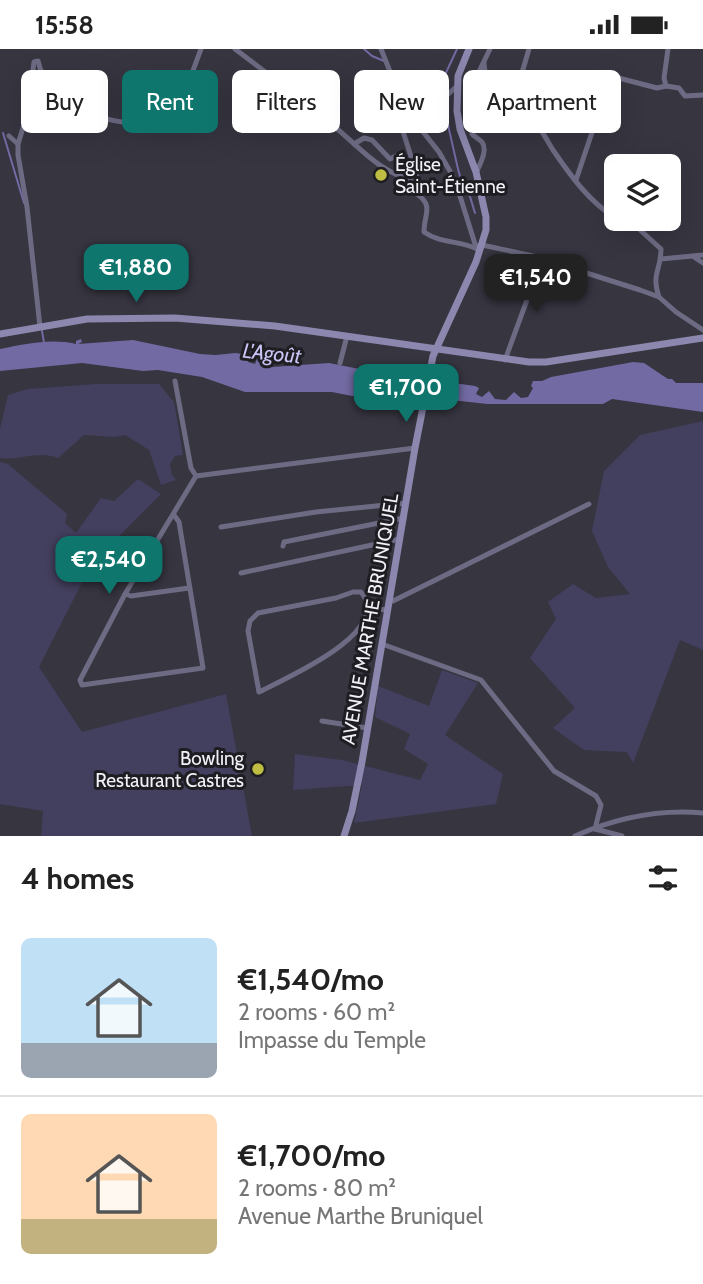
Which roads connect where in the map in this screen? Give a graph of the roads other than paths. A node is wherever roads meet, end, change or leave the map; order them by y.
1 (201, 49) edge
2 (235, 49) edge
3 (381, 49) edge
4 (468, 49) edge
5 (490, 49) edge
6 (529, 49) edge
7 (668, 49) edge
8 (484, 63) junction
9 (390, 70) edge
10 (480, 70) edge
11 (485, 70) edge
12 (523, 70) edge
13 (457, 86) junction
14 (666, 86) junction
15 (449, 93) edge
16 (703, 95) edge
17 (403, 133) edge
18 (424, 133) edge
19 (472, 133) edge
20 (543, 133) edge
21 (9, 135) dead end
22 (18, 144) junction
23 (354, 144) junction
24 (390, 159) junction
25 (383, 166) junction
26 (416, 172) junction
27 (476, 172) junction
28 (415, 180) junction
29 (576, 180) junction
30 (604, 209) edge
31 (642, 231) edge
32 (479, 247) junction
33 (703, 255) edge
34 (694, 257) junction
35 (542, 259) junction
36 (661, 259) junction
37 (703, 263) edge
38 (659, 297) junction
39 (40, 327) junction
40 (703, 330) edge
41 (0, 334) edge
42 (347, 336) junction
43 (703, 338) edge
44 (436, 350) junction
45 (505, 360) junction
46 (340, 363) dead end
47 (175, 381) dead end
48 (415, 448) junction
49 (196, 476) junction
50 (406, 503) junction
51 (590, 504) dead end
52 (174, 515) junction
53 (404, 518) junction
54 (221, 527) dead end
55 (400, 539) junction
56 (282, 546) dead end
57 (241, 573) dead end
58 (188, 588) junction
59 (125, 594) junction
60 (389, 600) junction
61 (369, 608) junction
62 (387, 610) junction
63 (382, 644) junction
64 (323, 721) dead end
65 (367, 728) junction
66 (703, 813) edge
67 (595, 828) junction
68 (344, 836) edge
69 (575, 836) edge
70 (622, 836) edge

1 - 22 street
2 - 23 street
3 - 9 street
4 - 13 street
5 - 8 street
6 - 12 street
7 - 14 street
8 - 10 street
8 - 11 street
13 - 15 street
13 - 27 street, AVENUE MARTHE BRUNIQUEL
14 - 16 street
14 - 29 street
17 - 26 street
18 - 32 street
19 - 27 street
20 - 29 street
21 - 22 street
22 - 39 street
23 - 24 street
23 - 25 street
24 - 25 street
24 - 26 street
25 - 28 street
26 - 28 street
27 - 32 street, AVENUE MARTHE BRUNIQUEL
28 - 32 street
29 - 30 street
31 - 36 street
32 - 35 street
32 - 44 street, AVENUE MARTHE BRUNIQUEL
33 - 34 street
34 - 36 street
34 - 37 street
35 - 38 street
35 - 45 street
36 - 38 street
38 - 40 street
39 - 41 street
39 - 42 street
42 - 44 street
42 - 46 street
43 - 45 street
44 - 45 street
44 - 48 street, AVENUE MARTHE BRUNIQUEL
47 - 49 street
48 - 49 street
48 - 50 street, AVENUE MARTHE BRUNIQUEL
49 - 52 street
50 - 53 street, AVENUE MARTHE BRUNIQUEL
50 - 54 street
51 - 60 street
52 - 58 street
52 - 59 street
53 - 55 street, AVENUE MARTHE BRUNIQUEL
53 - 56 street
55 - 57 street
55 - 60 street, AVENUE MARTHE BRUNIQUEL
58 - 59 street
58 - 59 street
60 - 62 street, AVENUE MARTHE BRUNIQUEL
61 - 61 street
61 - 62 street
62 - 63 street, AVENUE MARTHE BRUNIQUEL
63 - 65 street, AVENUE MARTHE BRUNIQUEL
63 - 67 street
64 - 65 street
65 - 68 street, AVENUE MARTHE BRUNIQUEL
66 - 67 street
67 - 69 street
67 - 70 street

